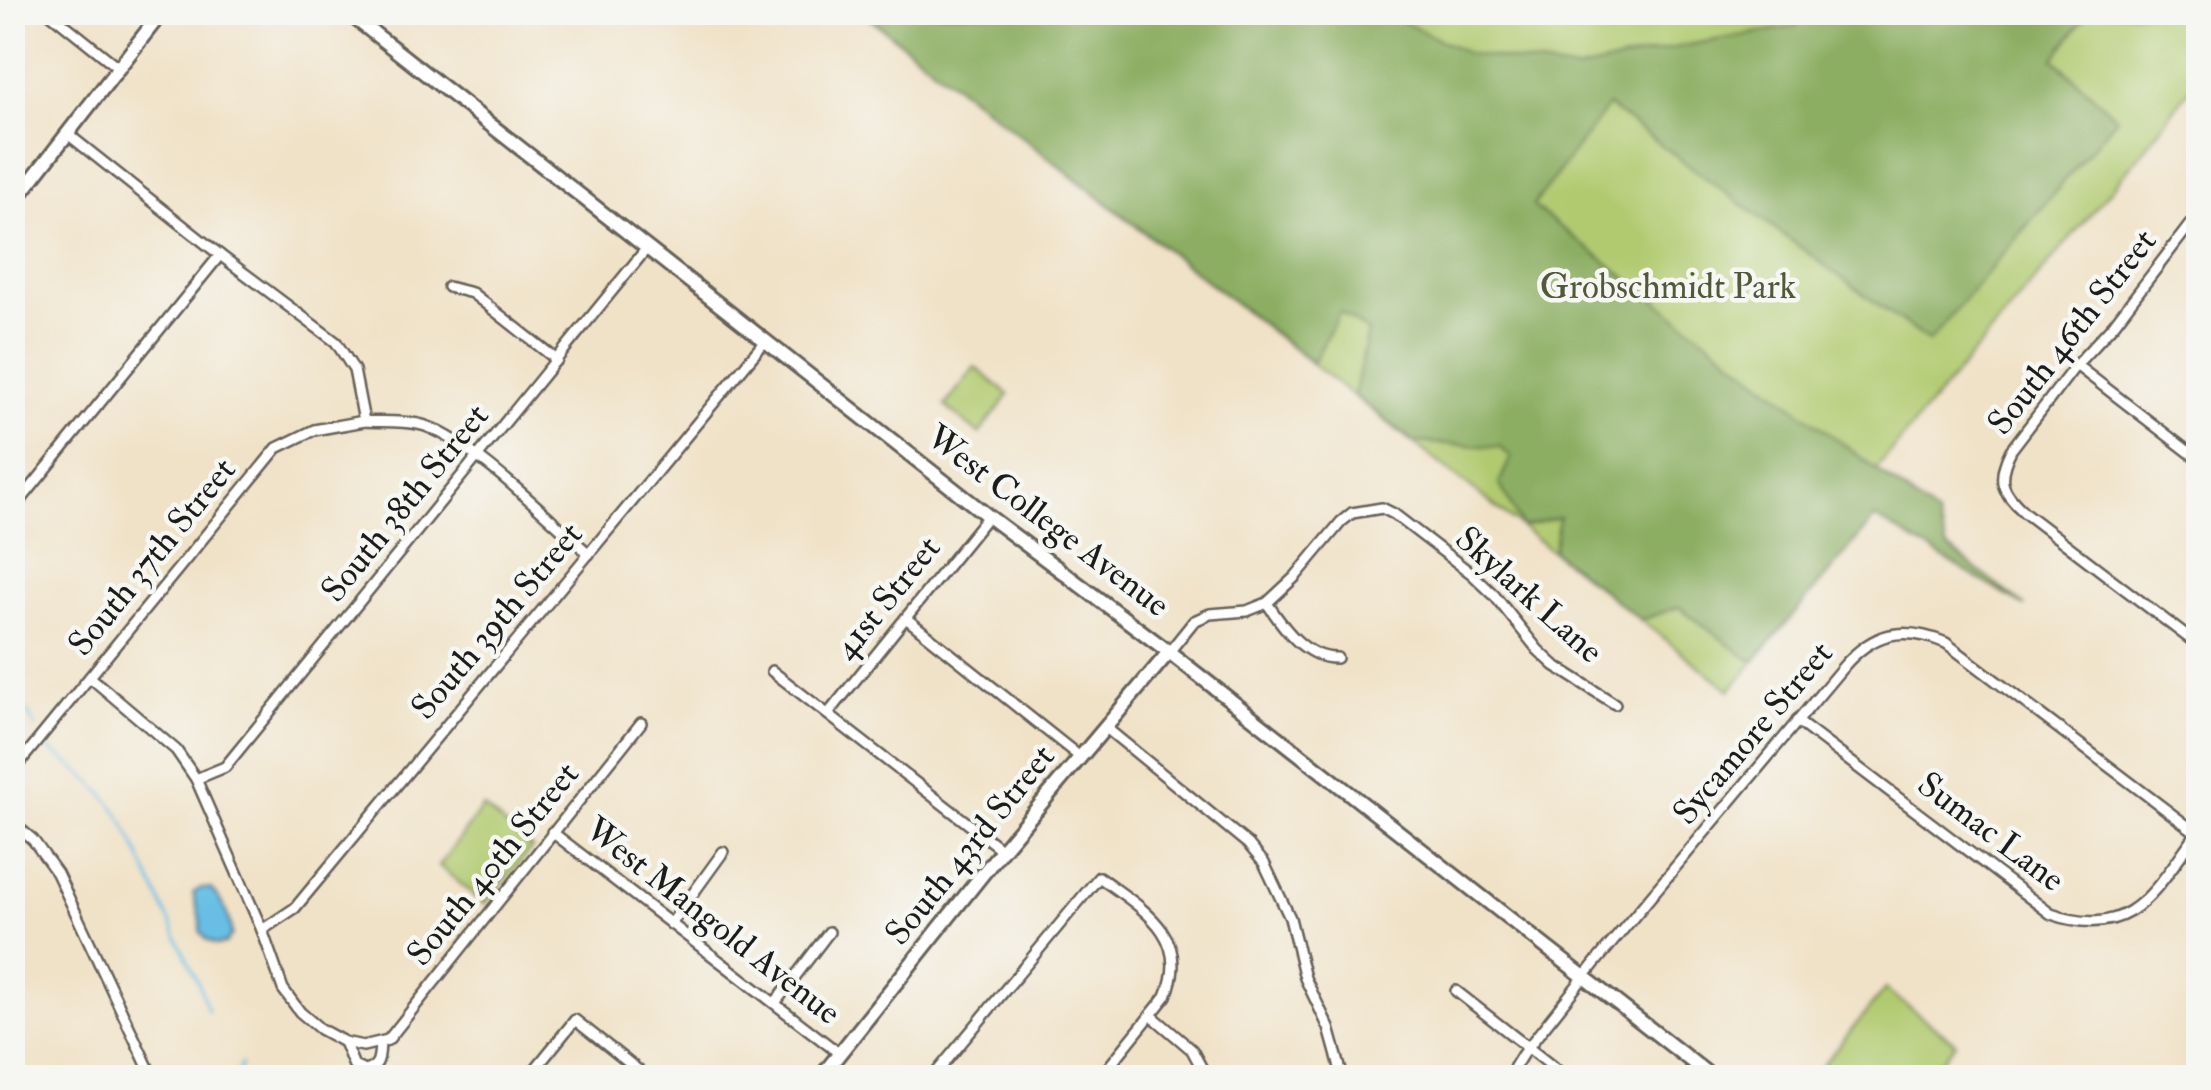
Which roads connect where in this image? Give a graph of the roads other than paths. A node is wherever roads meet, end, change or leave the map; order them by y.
1 (48, 12) edge
2 (162, 12) edge
3 (347, 12) edge
4 (119, 68) junction
5 (68, 135) junction
6 (12, 205) edge
7 (2198, 214) edge
8 (647, 248) junction
9 (220, 255) junction
10 (448, 287) dead end
11 (766, 340) junction
12 (557, 360) junction
13 (2076, 365) junction
14 (364, 421) junction
15 (478, 457) junction
16 (2198, 459) edge
17 (12, 511) edge
18 (988, 516) junction
19 (589, 554) junction
20 (1267, 603) junction
21 (907, 619) junction
22 (2198, 645) edge
23 (1169, 652) junction
24 (1337, 658) dead end
25 (772, 671) dead end
26 (90, 678) junction
27 (1615, 704) dead end
28 (828, 714) junction
29 (1797, 721) junction
30 (641, 722) dead end
31 (1105, 728) junction
32 (1080, 757) junction
33 (12, 772) edge
34 (196, 780) junction
35 (12, 822) edge
36 (552, 832) junction
37 (2198, 833) edge
38 (1002, 850) junction
39 (723, 852) dead end
40 (671, 924) junction
41 (262, 930) junction
42 (829, 932) dead end
43 (1584, 977) junction
44 (1456, 991) dead end
45 (775, 1003) junction
46 (1151, 1014) junction
47 (2198, 1028) edge
48 (384, 1041) junction
49 (344, 1042) junction
50 (2198, 1045) edge
51 (1528, 1048) junction
52 (840, 1054) junction
53 (153, 1078) edge
54 (528, 1078) edge
55 (648, 1078) edge
56 (820, 1078) edge
57 (932, 1078) edge
58 (1100, 1078) edge
59 (1207, 1078) edge
60 (1343, 1078) edge
61 (1508, 1078) edge
62 (1567, 1078) edge
63 (1713, 1078) edge

1 - 4 street
2 - 4 street
3 - 8 street, West College Avenue
4 - 5 street
5 - 6 street
5 - 9 street
7 - 13 street, South 46th Street
8 - 11 street, West College Avenue
8 - 12 street, South 38th Street
9 - 14 street
9 - 17 street
10 - 12 street
11 - 18 street, West College Avenue
11 - 19 street, South 39th Street
12 - 15 street, South 38th Street
13 - 16 street
13 - 22 street, South 46th Street
14 - 15 street
14 - 26 street, South 37th Street
15 - 19 street
15 - 34 street, South 38th Street
18 - 21 street, 41st Street
18 - 23 street, West College Avenue
19 - 41 street, South 39th Street
20 - 23 street
20 - 24 street
20 - 27 street, Skylark Lane
21 - 28 street, 41st Street
21 - 32 street
23 - 31 street, South 43rd Street
23 - 43 street, West College Avenue
25 - 28 street
26 - 33 street, South 37th Street
26 - 34 street
28 - 38 street
29 - 37 street, Sycamore Street
29 - 37 street, Sumac Lane
29 - 43 street, Sycamore Street
30 - 36 street, South 40th Street
31 - 32 street, South 43rd Street
31 - 60 street
32 - 38 street, South 43rd Street
34 - 41 street
35 - 53 street
36 - 40 street, West Mangold Avenue
36 - 48 street, South 40th Street
38 - 52 street, South 43rd Street
39 - 40 street
40 - 45 street, West Mangold Avenue
41 - 49 street
42 - 45 street
43 - 51 street, Sycamore Street
43 - 63 street, West College Avenue
44 - 51 street
45 - 52 street, West Mangold Avenue
46 - 57 street
46 - 58 street
46 - 59 street
47 - 50 street
48 - 49 street
48 - 49 street, South 40th Street
51 - 61 street, Sycamore Street
51 - 62 street
52 - 56 street, South 43rd Street
54 - 55 street

